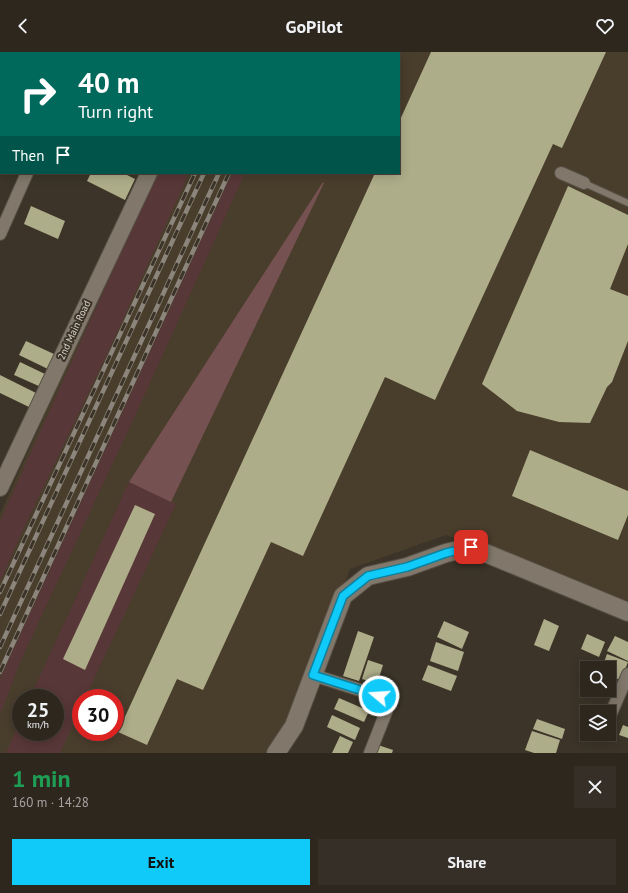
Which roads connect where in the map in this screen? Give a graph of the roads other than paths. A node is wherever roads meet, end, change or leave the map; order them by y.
1 (561, 173) dead end
2 (27, 174) edge
3 (149, 174) edge
4 (584, 183) joint
5 (628, 202) edge
6 (0, 234) edge
7 (2, 479) edge
8 (628, 612) edge
9 (628, 674) edge
10 (313, 675) junction
11 (615, 705) edge
12 (294, 726) junction
13 (276, 753) edge
14 (284, 753) edge
15 (370, 753) edge

1 - 4 street
2 - 6 street
3 - 7 street, 2nd Main Road
4 - 5 lane
8 - 10 main road
9 - 11 street
10 - 12 main road
10 - 15 street
12 - 13 main road
12 - 14 street

